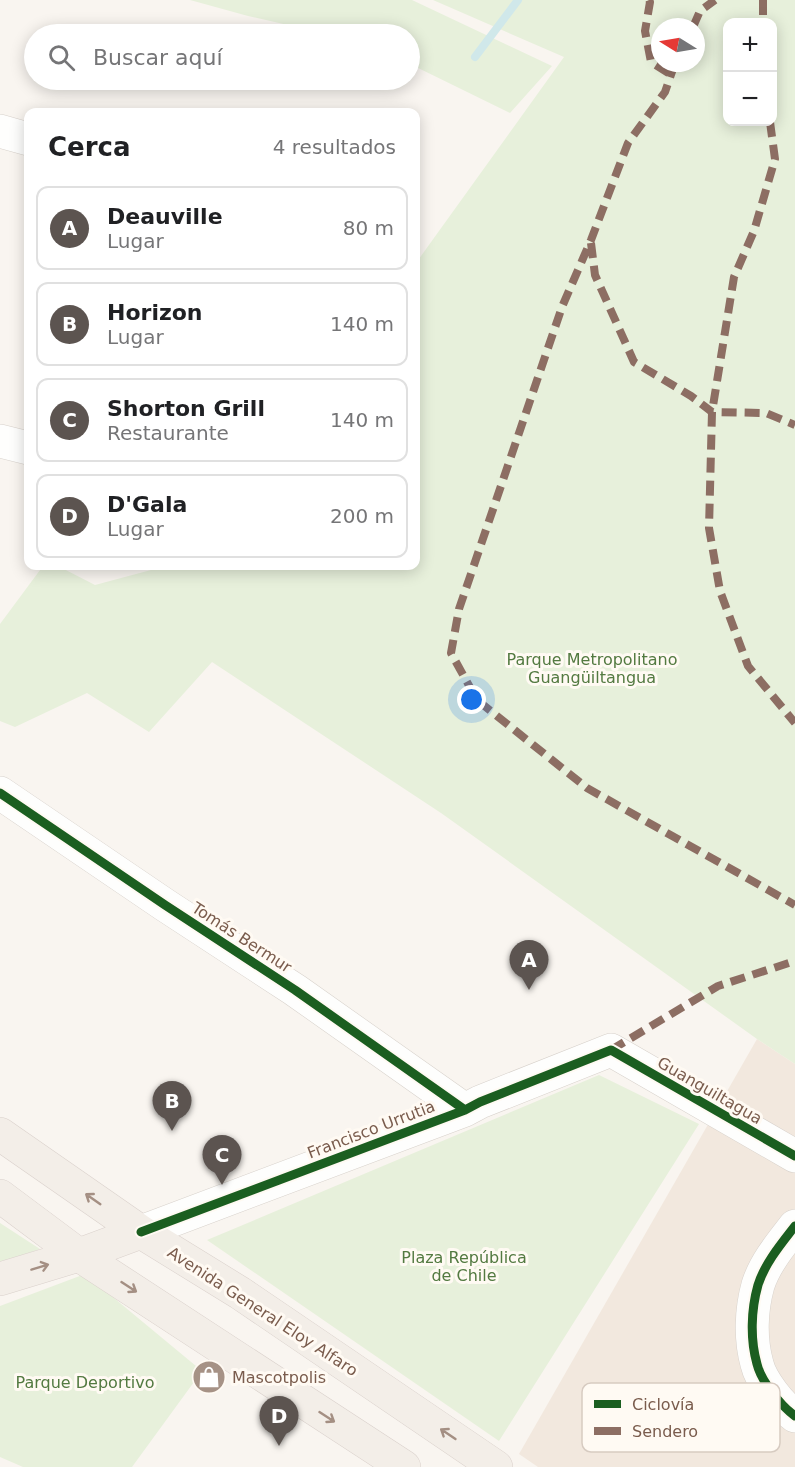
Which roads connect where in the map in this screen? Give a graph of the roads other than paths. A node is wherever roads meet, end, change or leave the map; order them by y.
1 (0, 131) edge
2 (24, 138) edge
3 (0, 441) edge
4 (24, 447) edge
5 (0, 793) edge
6 (610, 1050) joint
7 (465, 1110) junction
8 (0, 1134) edge
9 (795, 1156) edge
10 (0, 1196) edge
11 (795, 1226) edge
12 (141, 1232) junction
13 (79, 1255) junction
14 (0, 1279) edge
15 (767, 1383) edge
16 (780, 1402) edge
17 (795, 1416) edge
18 (404, 1467) edge
19 (496, 1467) edge

1 - 2 street
3 - 4 street
5 - 7 street, Tomás Bermur
6 - 7 street, Francisco Urrutia
6 - 9 street, Guanguiltagua
7 - 12 street, Francisco Urrutia
12 -> 8 main road, Avenida General Eloy Alfaro
10 - 13 main road
11 - 15 street
12 - 13 main road
19 -> 12 main road, Avenida General Eloy Alfaro
14 -> 13 main road
13 -> 18 main road
16 - 17 street

